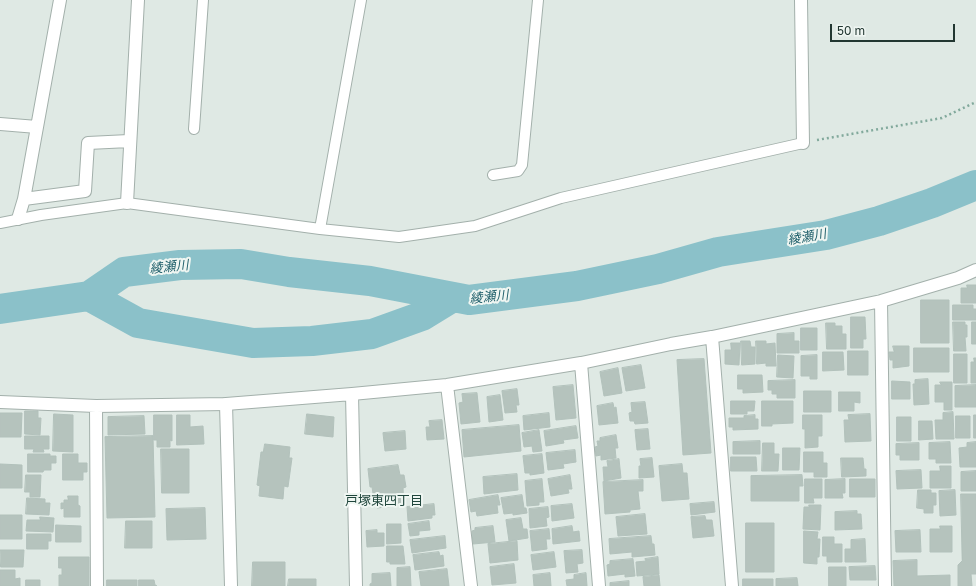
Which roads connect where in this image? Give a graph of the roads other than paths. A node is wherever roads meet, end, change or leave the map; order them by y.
1 (60, 0) edge
2 (138, 0) edge
3 (203, 0) edge
4 (360, 0) edge
5 (538, 0) edge
6 (801, 0) edge
7 (0, 124) edge
8 (37, 128) junction
9 (194, 128) dead end
10 (129, 140) junction
11 (803, 143) joint
12 (493, 175) dead end
13 (24, 199) junction
14 (127, 203) junction
15 (18, 219) junction
16 (0, 223) edge
17 (320, 229) junction
18 (976, 270) edge
19 (881, 301) junction
20 (712, 337) junction
21 (581, 363) junction
22 (447, 385) junction
23 (352, 394) junction
24 (0, 402) edge
25 (226, 404) junction
26 (96, 406) junction
27 (98, 586) edge
28 (231, 586) edge
29 (356, 586) edge
30 (471, 586) edge
31 (599, 586) edge
32 (732, 586) edge
33 (884, 586) edge

1 - 8 street
2 - 10 street
3 - 9 lane
4 - 17 lane
5 - 12 lane
6 - 11 street
7 - 8 street
8 - 13 street
10 - 13 street
10 - 14 street
11 - 17 lane
13 - 15 street
14 - 15 lane
14 - 17 lane
15 - 16 lane
18 - 19 street
19 - 20 street
19 - 33 street
20 - 21 street
20 - 32 street
21 - 22 street
21 - 31 street
22 - 23 street
22 - 30 street
23 - 25 street
23 - 29 street
24 - 26 street
25 - 26 street
25 - 28 street
26 - 27 street

